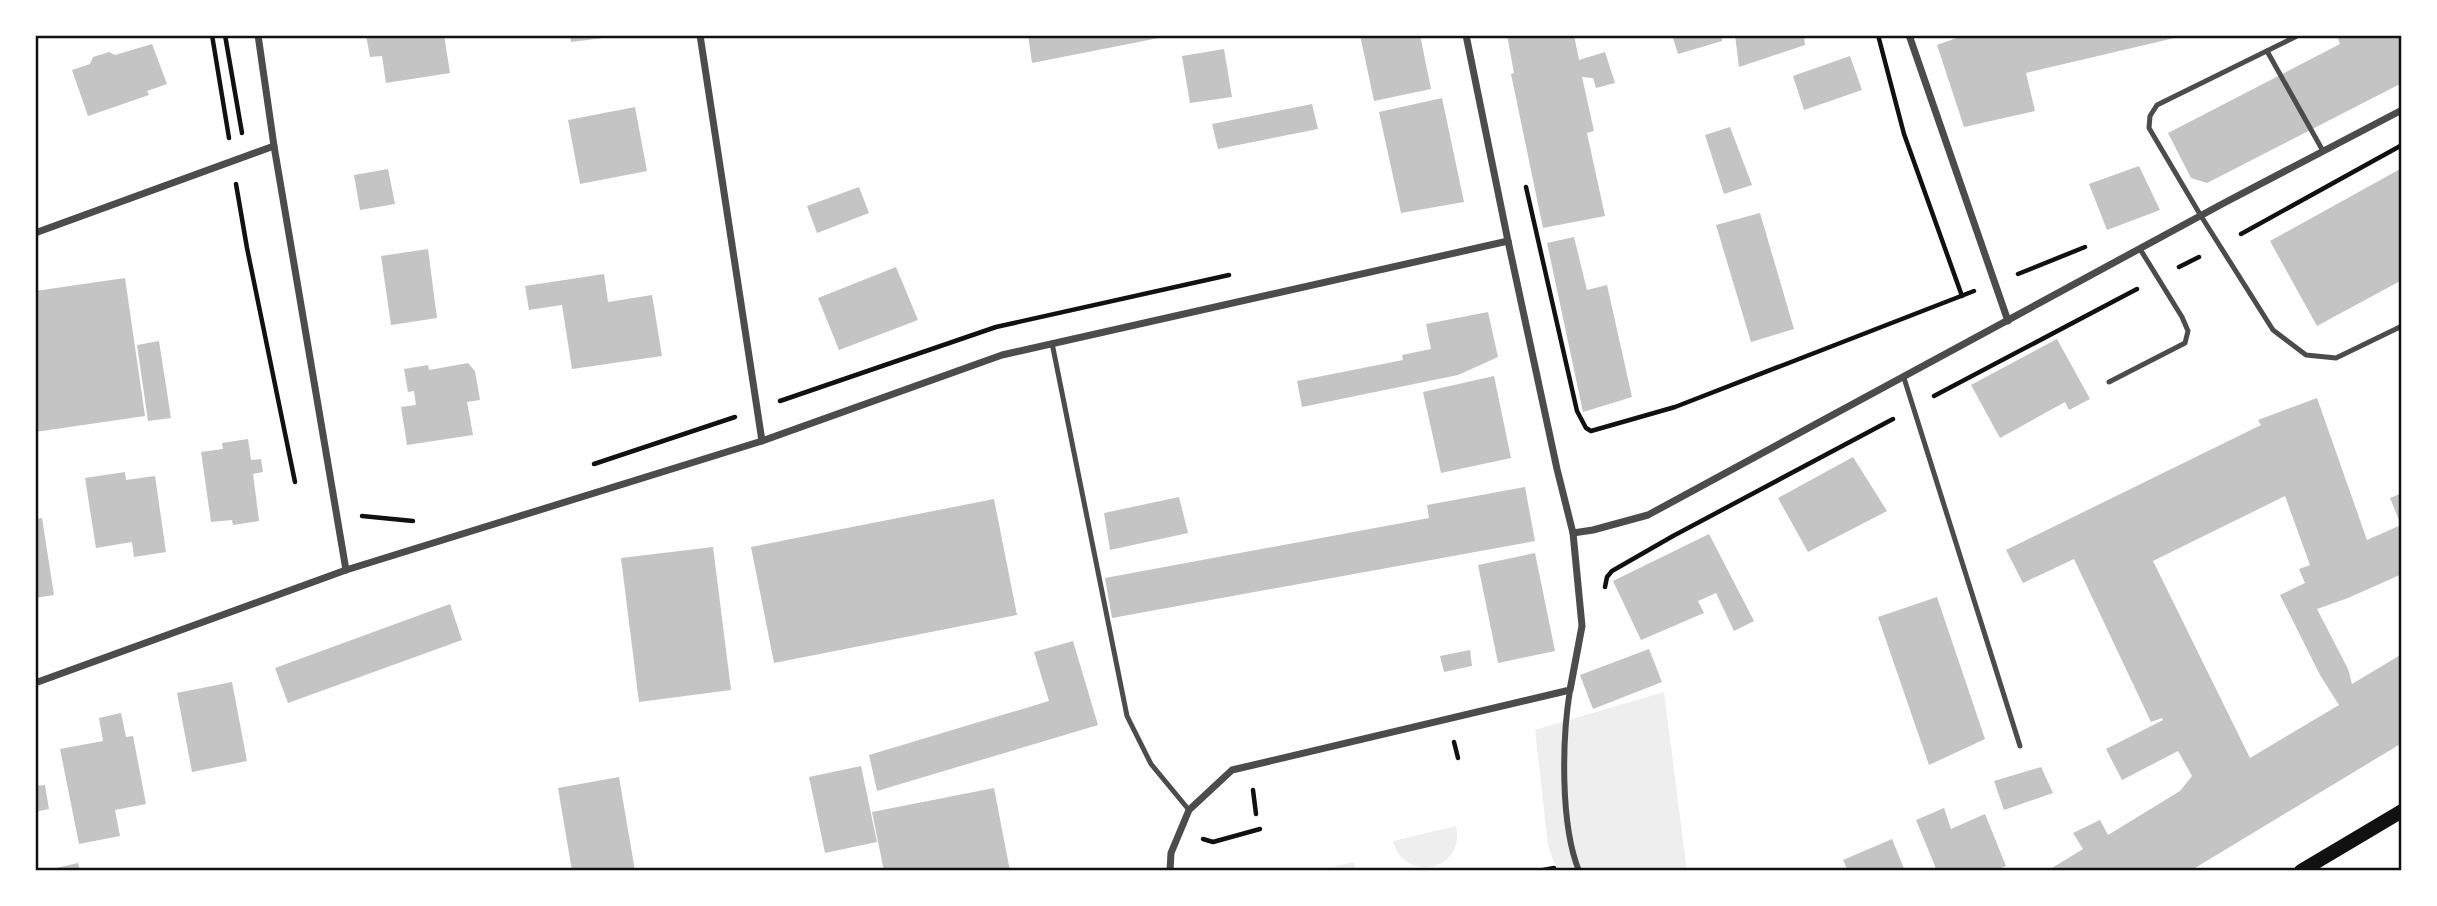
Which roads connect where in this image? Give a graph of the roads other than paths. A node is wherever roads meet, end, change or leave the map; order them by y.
1 (258, 35) edge
2 (700, 35) edge
3 (1466, 35) edge
4 (1909, 35) edge
5 (2299, 35) edge
6 (2267, 51) junction
7 (2402, 110) edge
8 (274, 146) junction
9 (2323, 151) junction
10 (2201, 216) junction
11 (35, 233) edge
12 (1508, 241) junction
13 (2140, 248) junction
14 (2008, 321) junction
15 (2402, 326) edge
16 (1052, 343) junction
17 (1904, 378) junction
18 (2109, 382) dead end
19 (762, 441) junction
20 (1573, 533) junction
21 (346, 570) junction
22 (35, 683) edge
23 (1570, 690) junction
24 (2020, 746) dead end
25 (1189, 810) junction
26 (2402, 811) edge
27 (1170, 871) edge
28 (1579, 871) edge
29 (2301, 871) edge

1 - 8 street
2 - 19 street
3 - 12 street
4 - 14 street
5 - 6 lane
6 - 9 lane
6 - 10 lane
7 - 9 street
8 - 11 street
8 - 21 street
9 - 10 street
10 - 13 street
10 - 15 lane
12 - 16 street
12 - 20 street
13 - 14 street
13 - 18 lane
14 - 17 street
16 - 19 street
16 - 25 lane
17 - 20 street
17 - 24 lane
19 - 21 street
20 - 23 street
21 - 22 street
23 - 25 street
23 - 28 street
25 - 27 street
26 - 29 main road

